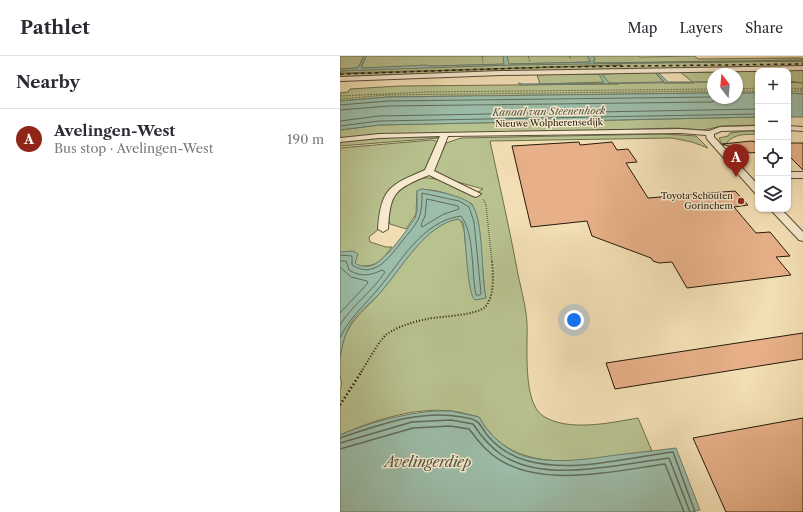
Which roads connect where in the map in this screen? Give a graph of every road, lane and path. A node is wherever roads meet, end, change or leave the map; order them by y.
1 (482, 56) edge
2 (528, 56) edge
3 (569, 56) edge
4 (571, 60) dead end
5 (530, 62) dead end
6 (483, 63) dead end
7 (803, 68) edge
8 (340, 79) edge
9 (791, 88) edge
10 (707, 90) edge
11 (707, 90) edge
12 (743, 90) edge
13 (755, 90) edge
14 (803, 90) edge
15 (791, 91) edge
16 (340, 96) edge
17 (340, 99) edge
18 (755, 128) edge
19 (791, 128) edge
20 (803, 129) edge
21 (444, 134) junction
22 (710, 135) junction
23 (340, 140) edge
24 (429, 172) junction
25 (803, 174) edge
26 (791, 175) edge
27 (755, 178) edge
28 (746, 179) junction
29 (755, 188) edge
30 (476, 194) joint
31 (778, 212) edge
32 (383, 229) dead end
33 (803, 238) edge
34 (340, 405) edge

1 - 6 path
2 - 5 path
3 - 4 path
7 - 8 street
9 - 14 path
10 - 16 path
11 - 17 path
12 - 13 path
14 - 15 path
18 - 22 street, Nieuwe Wolpherensedijk
19 - 20 street
21 - 22 street, Nieuwe Wolpherensedijk
21 - 23 street, Nieuwe Wolpherensedijk
21 - 24 street
22 - 28 street
24 - 30 street
24 - 32 street
25 - 26 street
27 - 28 street
28 - 29 street
30 - 34 path
31 - 33 street

